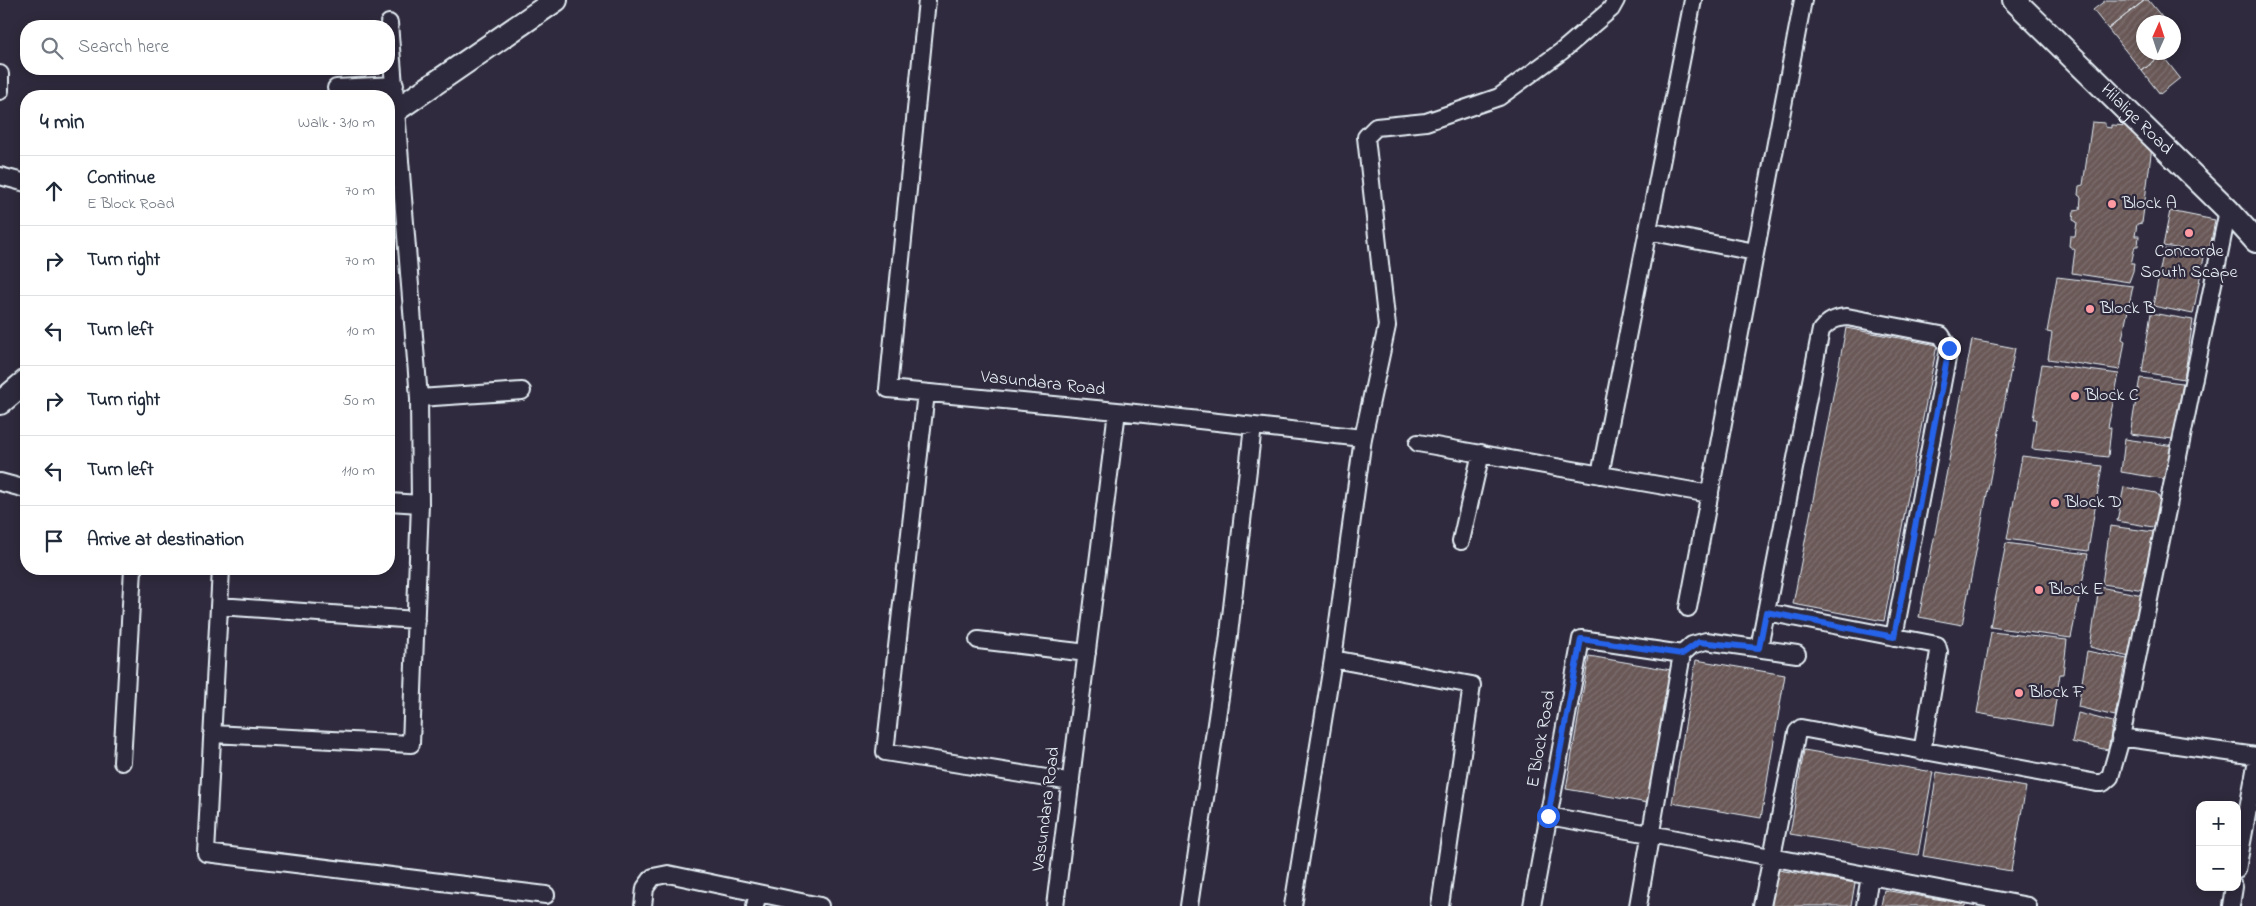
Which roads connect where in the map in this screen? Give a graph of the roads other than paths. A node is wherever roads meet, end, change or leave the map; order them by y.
1 (556, 0) edge
2 (927, 0) edge
3 (1616, 0) edge
4 (1693, 0) edge
5 (1803, 0) edge
6 (2014, 0) edge
7 (0, 74) edge
8 (394, 75) edge
9 (395, 85) junction
10 (336, 88) dead end
11 (395, 90) edge
12 (0, 91) edge
13 (395, 111) edge
14 (395, 134) edge
15 (0, 176) edge
16 (20, 181) edge
17 (2228, 210) junction
18 (1648, 231) junction
19 (2256, 242) edge
20 (1755, 252) junction
21 (20, 387) edge
22 (522, 391) dead end
23 (926, 393) junction
24 (419, 398) junction
25 (0, 403) edge
26 (1117, 411) junction
27 (1252, 426) junction
28 (1363, 438) junction
29 (1418, 443) dead end
30 (1481, 454) junction
31 (1600, 475) junction
32 (0, 482) edge
33 (20, 487) edge
34 (1710, 494) junction
35 (395, 502) edge
36 (420, 504) junction
37 (1462, 541) dead end
38 (133, 575) edge
39 (221, 575) edge
40 (219, 606) junction
41 (1688, 608) dead end
42 (1766, 612) junction
43 (416, 620) junction
44 (1894, 637) junction
45 (978, 640) dead end
46 (1759, 648) junction
47 (1087, 653) junction
48 (1682, 654) junction
49 (1798, 654) dead end
50 (1333, 659) junction
51 (212, 734) junction
52 (2120, 737) junction
53 (1922, 752) junction
54 (2256, 756) edge
55 (122, 762) dead end
56 (2256, 764) edge
57 (1070, 782) junction
58 (1548, 816) junction
59 (1650, 834) junction
60 (2241, 848) edge
61 (1771, 857) junction
62 (1870, 876) junction
63 (2233, 891) edge
64 (546, 895) dead end
65 (757, 899) edge
66 (1980, 901) edge
67 (643, 906) edge
68 (820, 906) edge
69 (1055, 906) edge
70 (1189, 906) edge
71 (1293, 906) edge
72 (1440, 906) edge
73 (1532, 906) edge
74 (1638, 906) edge
75 (1762, 906) edge
76 (1865, 906) edge
77 (2028, 906) edge
78 (2231, 906) edge

1 - 13 street
2 - 23 street, Vasundara Road
3 - 28 street
4 - 18 street
5 - 20 street
6 - 17 street, Hilalige Road
7 - 12 street
8 - 9 street
9 - 10 street
9 - 11 street
14 - 24 street
15 - 16 street
17 - 19 street, Hilalige Road
17 - 52 street
18 - 20 street
18 - 31 street
20 - 34 street
21 - 25 street
22 - 24 street
23 - 26 street, Vasundara Road
23 - 57 street
24 - 36 street
26 - 27 street
26 - 47 street, Vasundara Road
27 - 28 street
27 - 70 street
28 - 50 street
29 - 30 street
30 - 31 street
30 - 37 street
31 - 34 street
32 - 33 street
34 - 41 street
35 - 36 street
36 - 43 street
38 - 55 street
39 - 40 street
40 - 43 street
40 - 51 street
42 - 44 street
42 - 44 street
42 - 46 street
43 - 51 street
44 - 53 street
45 - 47 street
46 - 48 street
46 - 49 street
47 - 57 street, Vasundara Road
48 - 58 street, E Block Road
48 - 59 street
50 - 71 street
50 - 72 street
51 - 64 street
52 - 53 street
52 - 54 street
53 - 61 street
56 - 60 street
57 - 69 street, Vasundara Road
58 - 59 street
58 - 73 street, E Block Road
59 - 61 street
59 - 74 street
61 - 62 street
61 - 75 street
62 - 66 street
62 - 76 street
63 - 78 street
65 - 67 street
65 - 68 street
66 - 77 street

